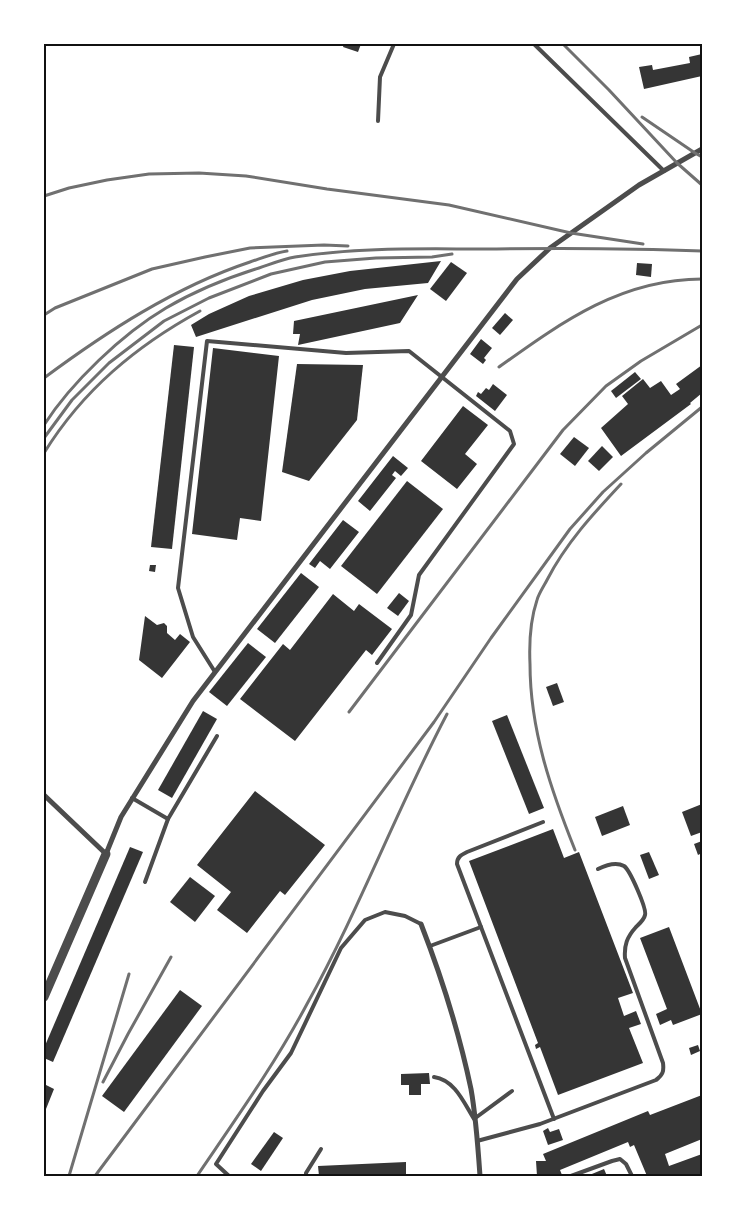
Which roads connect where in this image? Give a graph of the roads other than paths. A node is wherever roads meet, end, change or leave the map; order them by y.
1 (394, 44) edge
2 (534, 44) edge
3 (378, 121) dead end
4 (702, 149) edge
5 (664, 171) junction
6 (441, 375) junction
7 (377, 663) dead end
8 (214, 672) junction
9 (217, 736) dead end
10 (44, 795) edge
11 (132, 798) junction
12 (168, 819) junction
13 (544, 822) dead end
14 (106, 854) junction
15 (598, 869) dead end
16 (145, 882) dead end
17 (421, 924) joint
18 (481, 927) junction
19 (430, 946) junction
20 (44, 997) edge
21 (434, 1077) dead end
22 (512, 1091) dead end
23 (474, 1119) junction
24 (554, 1119) junction
25 (477, 1142) junction
26 (321, 1148) dead end
27 (229, 1176) edge
28 (306, 1176) edge
29 (480, 1176) edge
30 (571, 1176) edge
31 (632, 1176) edge

1 - 3 lane
2 - 5 lane
4 - 5 street
5 - 6 street
6 - 7 lane
6 - 8 street
6 - 8 lane
8 - 11 street
9 - 12 lane
10 - 14 street
11 - 12 lane
11 - 14 street
12 - 16 lane
13 - 18 lane
14 - 20 street
15 - 24 lane
17 - 19 street
17 - 27 lane
18 - 19 lane
18 - 24 lane
19 - 23 street
21 - 23 lane
22 - 23 lane
23 - 25 street
24 - 25 lane
25 - 29 street
26 - 28 lane
30 - 31 lane

